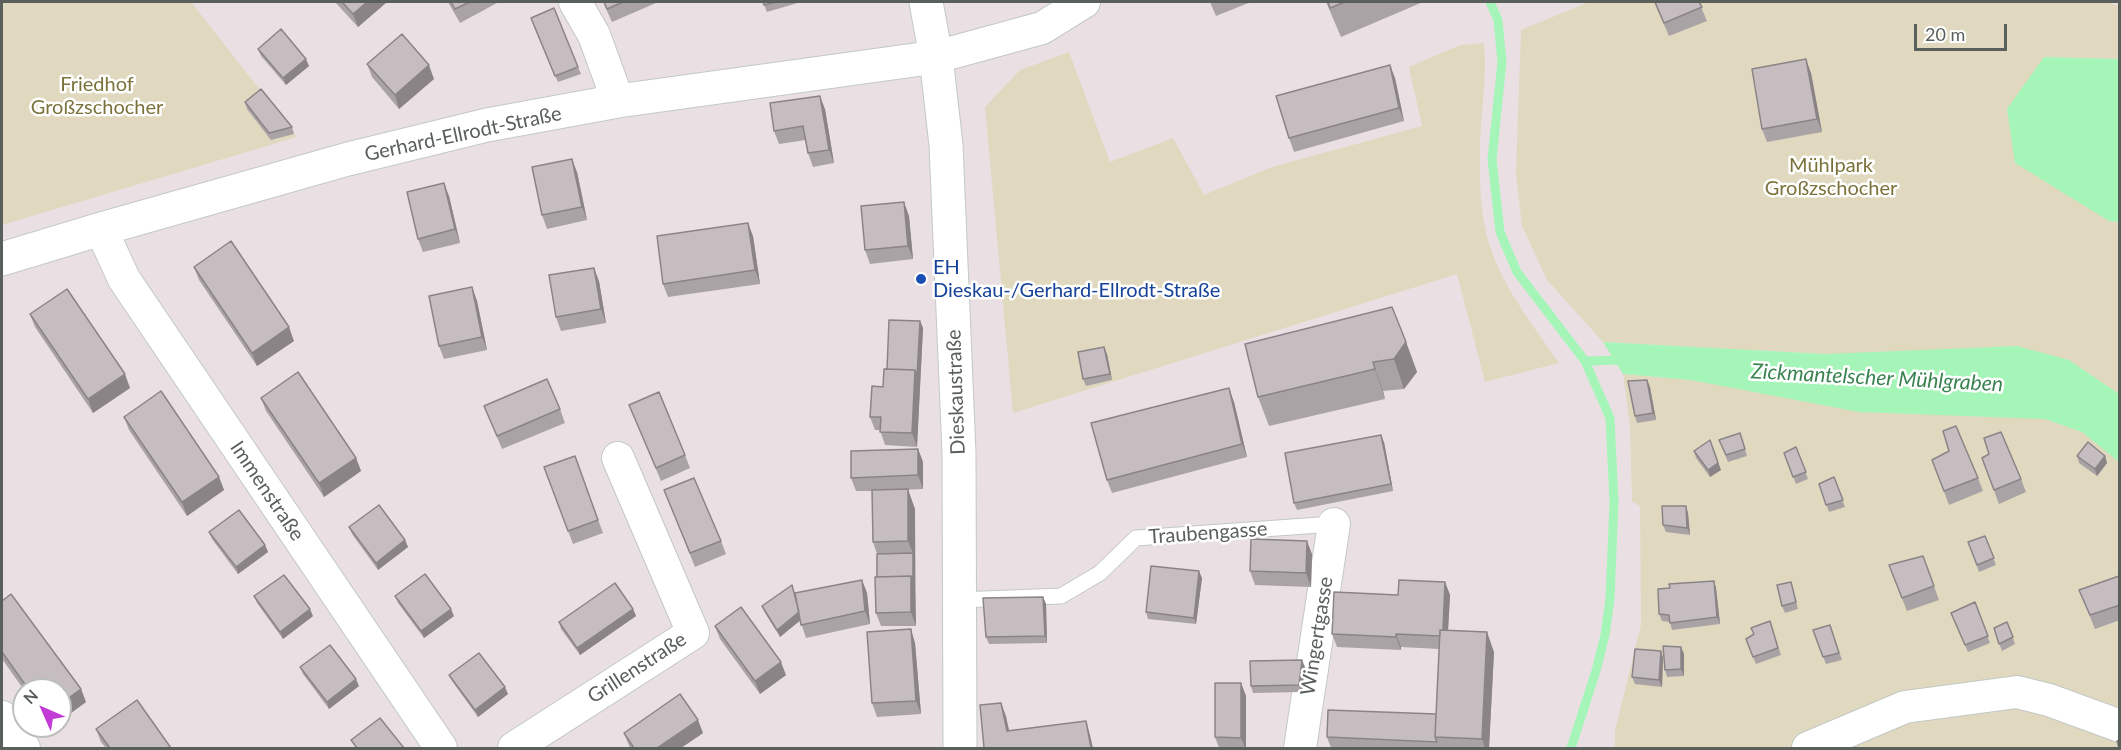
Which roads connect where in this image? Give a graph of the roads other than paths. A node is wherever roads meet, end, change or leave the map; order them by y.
1 (575, 2) edge
2 (926, 2) edge
3 (1084, 2) edge
4 (936, 57) junction
5 (618, 101) junction
6 (101, 229) junction
7 (2, 259) edge
8 (618, 458) dead end
9 (1334, 524) joint
10 (958, 600) junction
11 (2, 717) edge
12 (2120, 726) edge
13 (24, 748) edge
14 (441, 748) edge
15 (514, 748) edge
16 (960, 748) edge
17 (1300, 748) edge
18 (1808, 748) edge

1 - 5 street
2 - 4 main road, Dieskaustraße
3 - 4 street
4 - 5 main road, Gerhard-Ellrodt-Straße
4 - 10 main road, Dieskaustraße
5 - 6 main road, Gerhard-Ellrodt-Straße
6 - 7 main road, Gerhard-Ellrodt-Straße
6 - 14 street, Immenstraße
8 - 15 street, Grillenstraße
9 - 10 lane, Traubengasse
9 - 17 street, Wingertgasse
10 - 16 main road, Dieskaustraße
11 - 13 street
12 - 18 street

